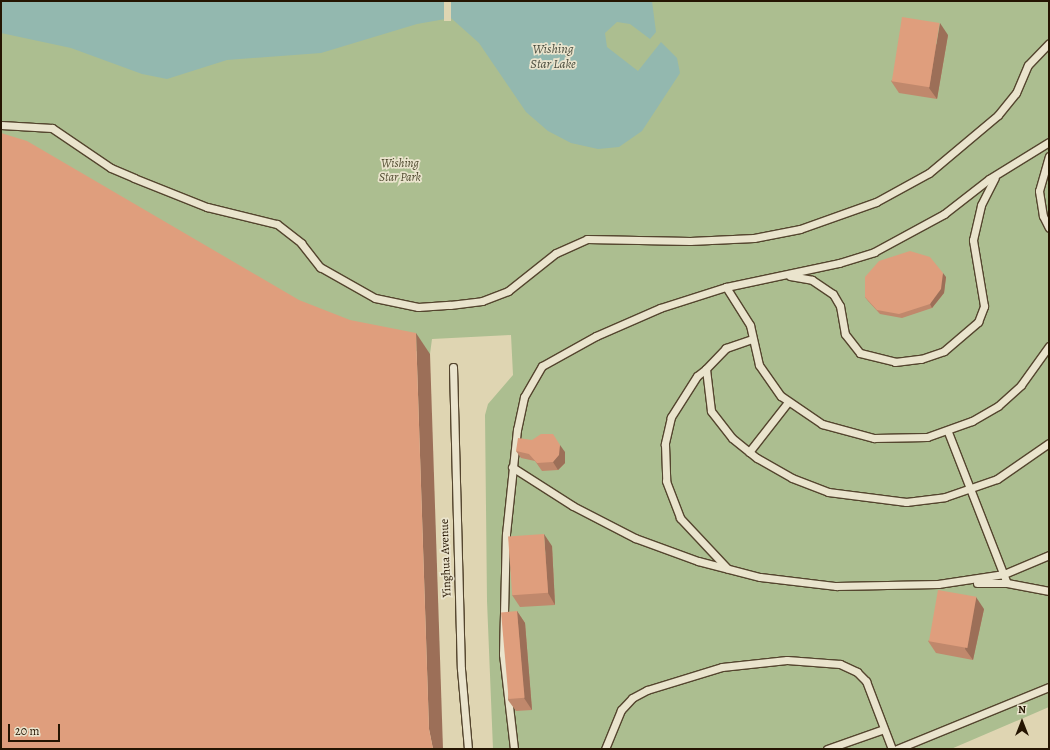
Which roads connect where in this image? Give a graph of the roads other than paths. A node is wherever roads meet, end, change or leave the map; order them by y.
1 (1049, 43) edge
2 (1, 125) edge
3 (1049, 142) edge
4 (1049, 156) edge
5 (999, 173) junction
6 (1049, 228) edge
7 (786, 275) junction
8 (726, 287) junction
9 (752, 339) junction
10 (1049, 346) edge
11 (452, 367) dead end
12 (706, 369) junction
13 (788, 402) junction
14 (948, 432) junction
15 (1049, 443) edge
16 (749, 452) junction
17 (512, 467) junction
18 (970, 491) junction
19 (1049, 554) edge
20 (729, 570) junction
21 (1004, 574) junction
22 (1007, 583) junction
23 (938, 584) junction
24 (1049, 591) edge
25 (1049, 687) edge
26 (884, 729) junction
27 (468, 749) edge
28 (514, 749) edge
29 (605, 749) edge
30 (827, 749) edge
31 (892, 749) edge
32 (897, 749) edge

1 - 2 lane
3 - 5 lane
4 - 6 lane
5 - 7 lane
5 - 7 lane
7 - 8 lane
8 - 9 lane
8 - 17 lane
9 - 12 lane
9 - 13 lane
10 - 14 lane
11 - 27 lane, Yinghua Avenue
12 - 16 lane
12 - 20 lane
13 - 14 lane
13 - 16 lane
14 - 18 lane
15 - 18 lane
16 - 18 lane
17 - 20 lane
17 - 28 lane
18 - 21 lane
19 - 21 lane
20 - 23 lane
21 - 22 lane
21 - 23 lane
22 - 23 lane
22 - 24 lane
25 - 32 lane
26 - 29 lane
26 - 30 lane
26 - 31 lane

